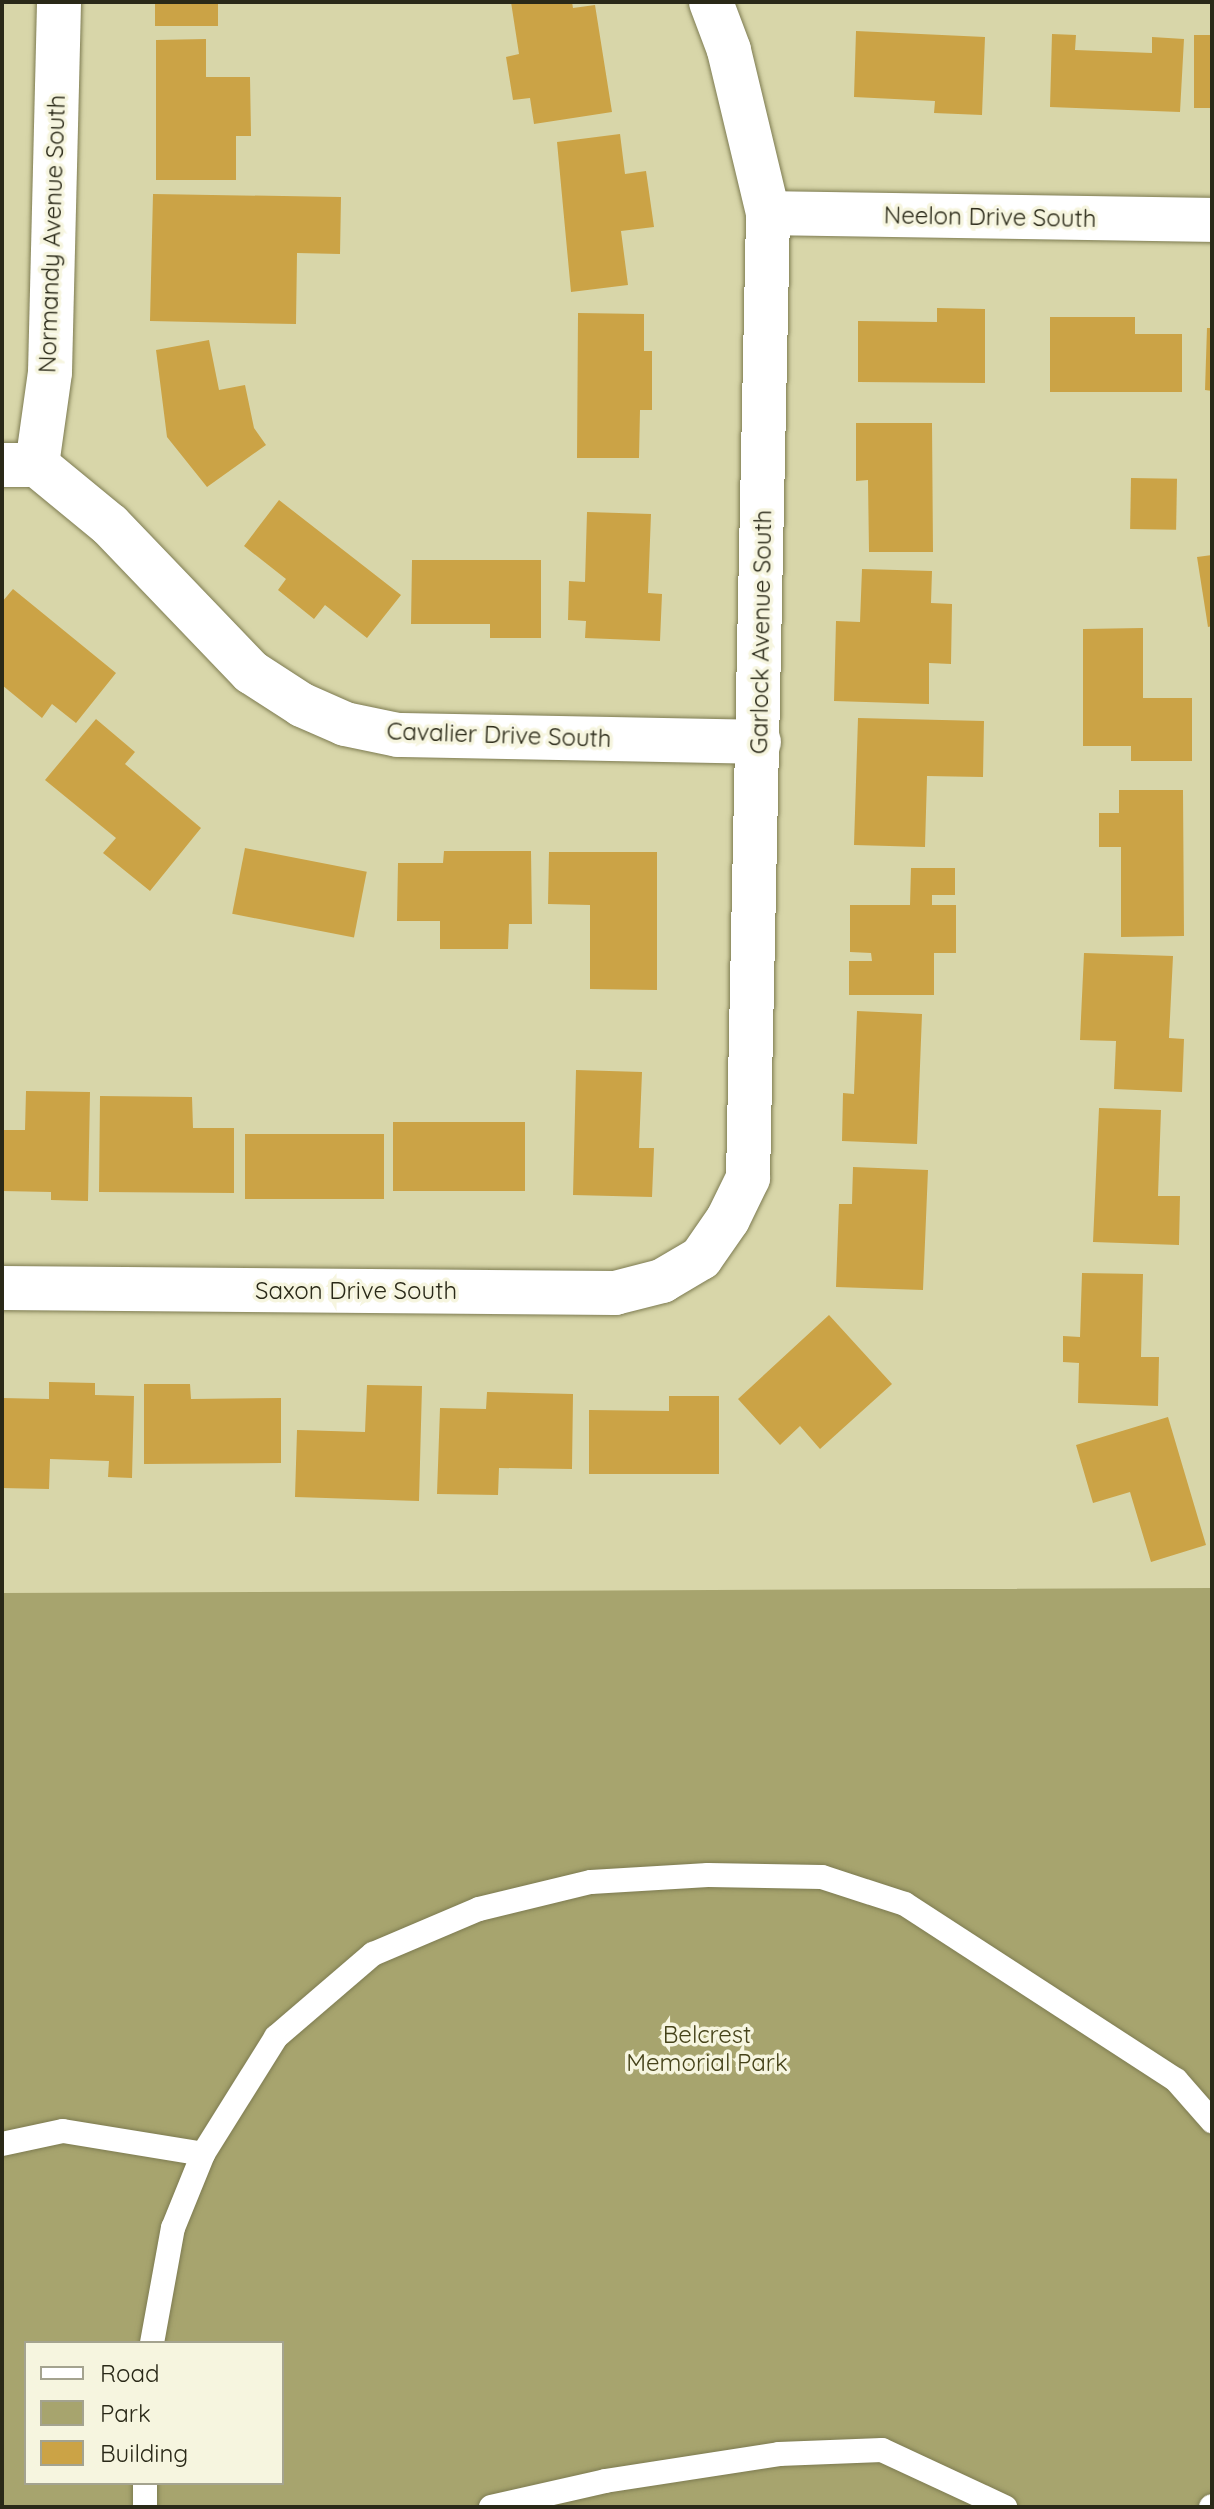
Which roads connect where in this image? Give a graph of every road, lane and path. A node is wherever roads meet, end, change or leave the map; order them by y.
1 (59, 2) edge
2 (711, 2) edge
3 (768, 213) junction
4 (1212, 220) edge
5 (20, 465) edge
6 (759, 742) junction
7 (701, 1258) joint
8 (2, 1288) edge
9 (1212, 2121) edge
10 (2, 2144) edge
11 (203, 2154) junction
12 (152, 2341) edge
13 (145, 2485) edge
14 (145, 2507) edge
15 (491, 2507) edge
16 (1005, 2507) edge

1 - 5 street, Normandy Avenue South
2 - 3 street, Garlock Avenue South
3 - 4 street, Neelon Drive South
3 - 6 street, Garlock Avenue South
5 - 6 street, Cavalier Drive South
6 - 7 street, Garlock Avenue South
7 - 8 street, Saxon Drive South
9 - 11 lane
10 - 11 lane
11 - 12 lane
13 - 14 lane
15 - 16 lane

